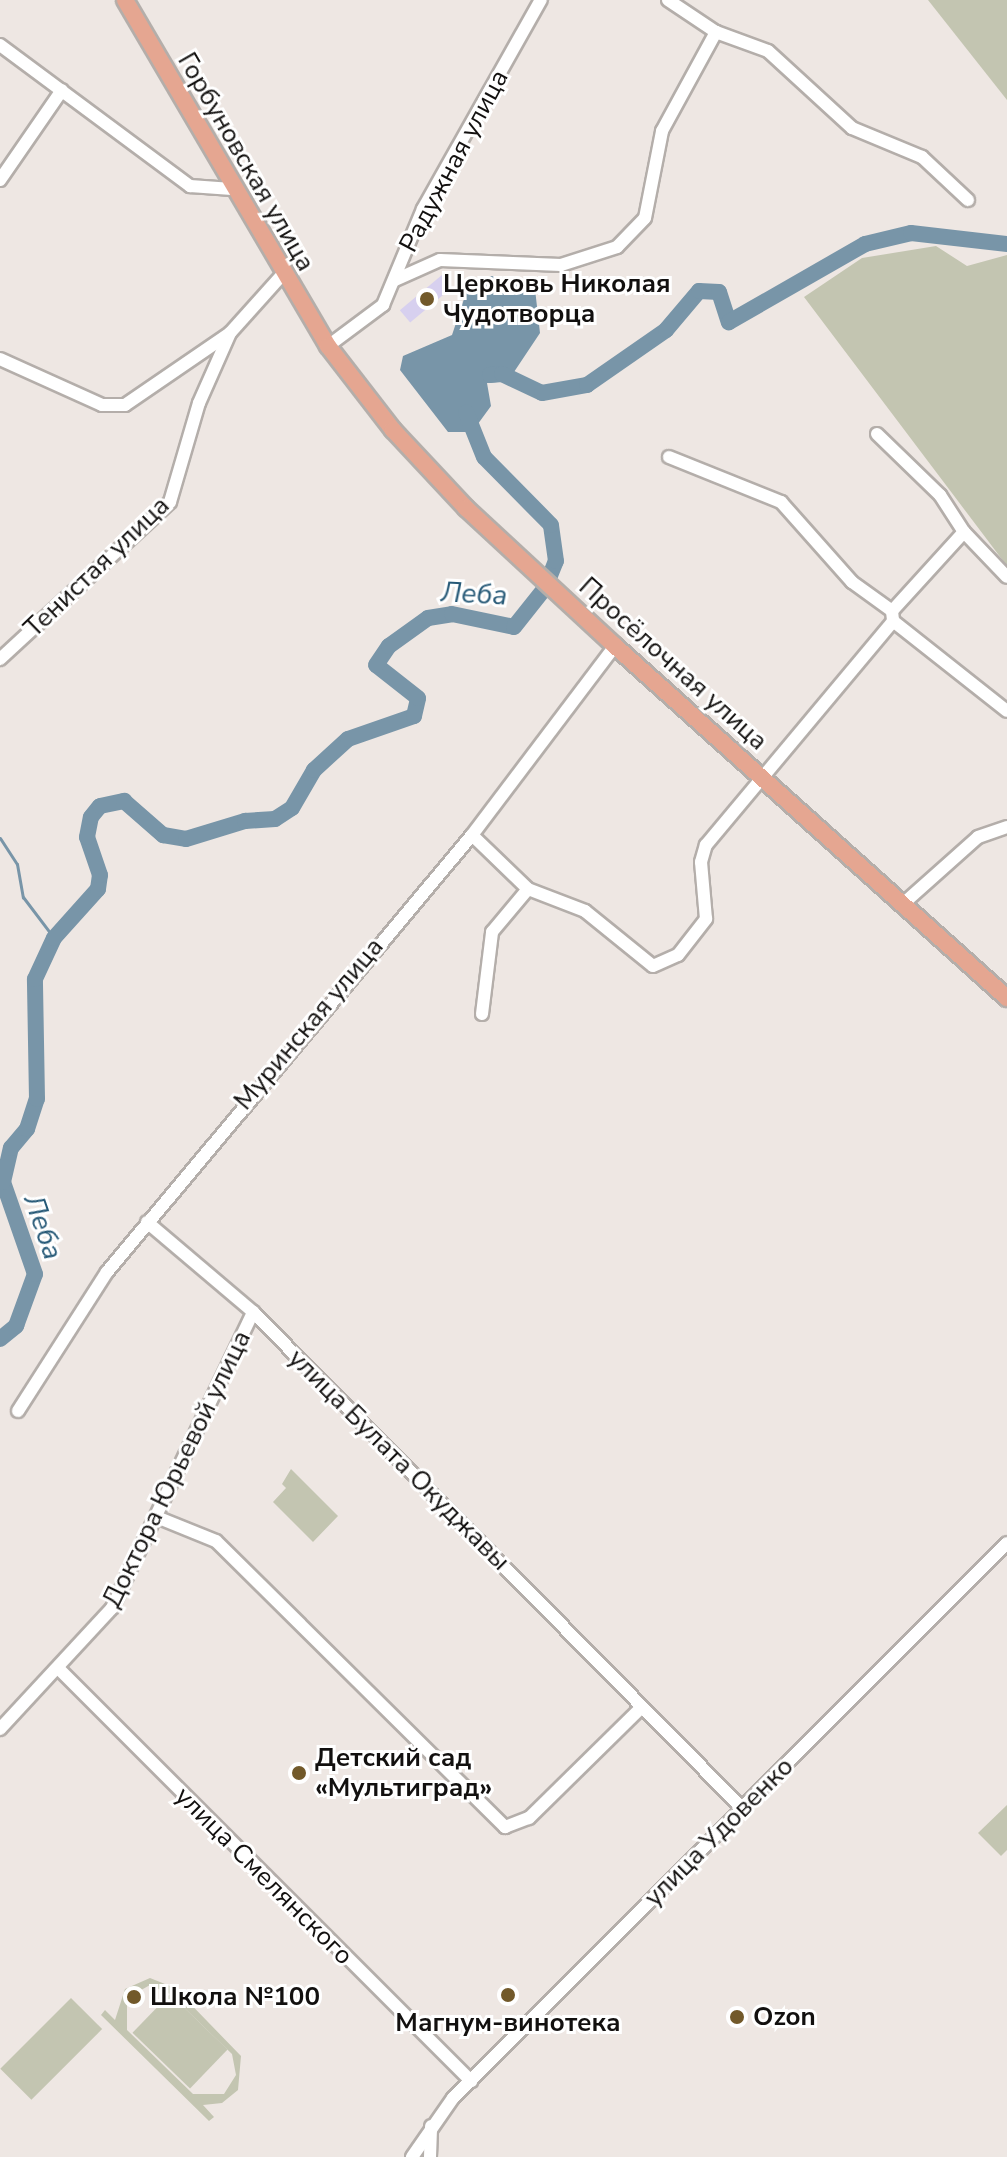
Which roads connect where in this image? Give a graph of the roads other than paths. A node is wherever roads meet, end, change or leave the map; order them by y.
1 (125, 0) edge
2 (541, 0) edge
3 (668, 0) edge
4 (716, 32) junction
5 (0, 45) edge
6 (62, 90) junction
7 (0, 180) edge
8 (232, 189) junction
9 (968, 200) dead end
10 (283, 274) junction
11 (395, 280) junction
12 (230, 333) junction
13 (328, 346) junction
14 (0, 359) edge
15 (877, 434) dead end
16 (669, 457) dead end
17 (964, 532) junction
18 (1007, 577) edge
19 (893, 616) junction
20 (615, 646) junction
21 (0, 659) edge
22 (1007, 711) edge
23 (762, 775) junction
24 (1007, 827) edge
25 (472, 835) junction
26 (528, 889) junction
27 (904, 903) junction
28 (1007, 998) edge
29 (482, 1014) dead end
30 (147, 1222) junction
31 (253, 1312) junction
32 (18, 1411) dead end
33 (159, 1518) junction
34 (1006, 1546) edge
35 (59, 1669) junction
36 (642, 1707) junction
37 (0, 1729) edge
38 (742, 1808) junction
39 (471, 2081) junction
40 (432, 2123) junction
41 (414, 2152) edge
42 (429, 2156) edge

1 - 8 main road, Горбуновская улица
2 - 11 street, Радужная улица
3 - 4 street
4 - 9 street
4 - 11 street
5 - 6 street
6 - 7 street
6 - 8 street
8 - 10 main road, Горбуновская улица
10 - 12 street
10 - 13 main road, Горбуновская улица
11 - 13 street, Радужная улица
12 - 14 street
12 - 21 street, Тенистая улица
13 - 20 main road, Просёлочная улица
15 - 17 street
16 - 19 street
17 - 18 street
17 - 19 street
19 - 22 street
19 - 23 street
20 - 23 main road, Просёлочная улица
20 - 25 street, Муринская улица
23 - 26 street
23 - 27 main road, Просёлочная улица
24 - 27 street
25 - 26 street
25 - 30 street, Муринская улица
26 - 29 street
27 - 28 main road, Просёлочная улица
30 - 31 street, улица Булата Окуджавы
30 - 32 street, Муринская улица
31 - 33 street, Доктора Юрьевой улица
31 - 36 street, улица Булата Окуджавы
33 - 35 street, Доктора Юрьевой улица
33 - 36 street
34 - 38 street, улица Удовенко
35 - 37 street, Доктора Юрьевой улица
35 - 39 street, улица Смелянского
36 - 38 street, улица Булата Окуджавы
38 - 39 street, улица Удовенко
39 - 40 street, улица Удовенко
40 - 41 street, улица Удовенко
40 - 42 street
41 - 42 street

